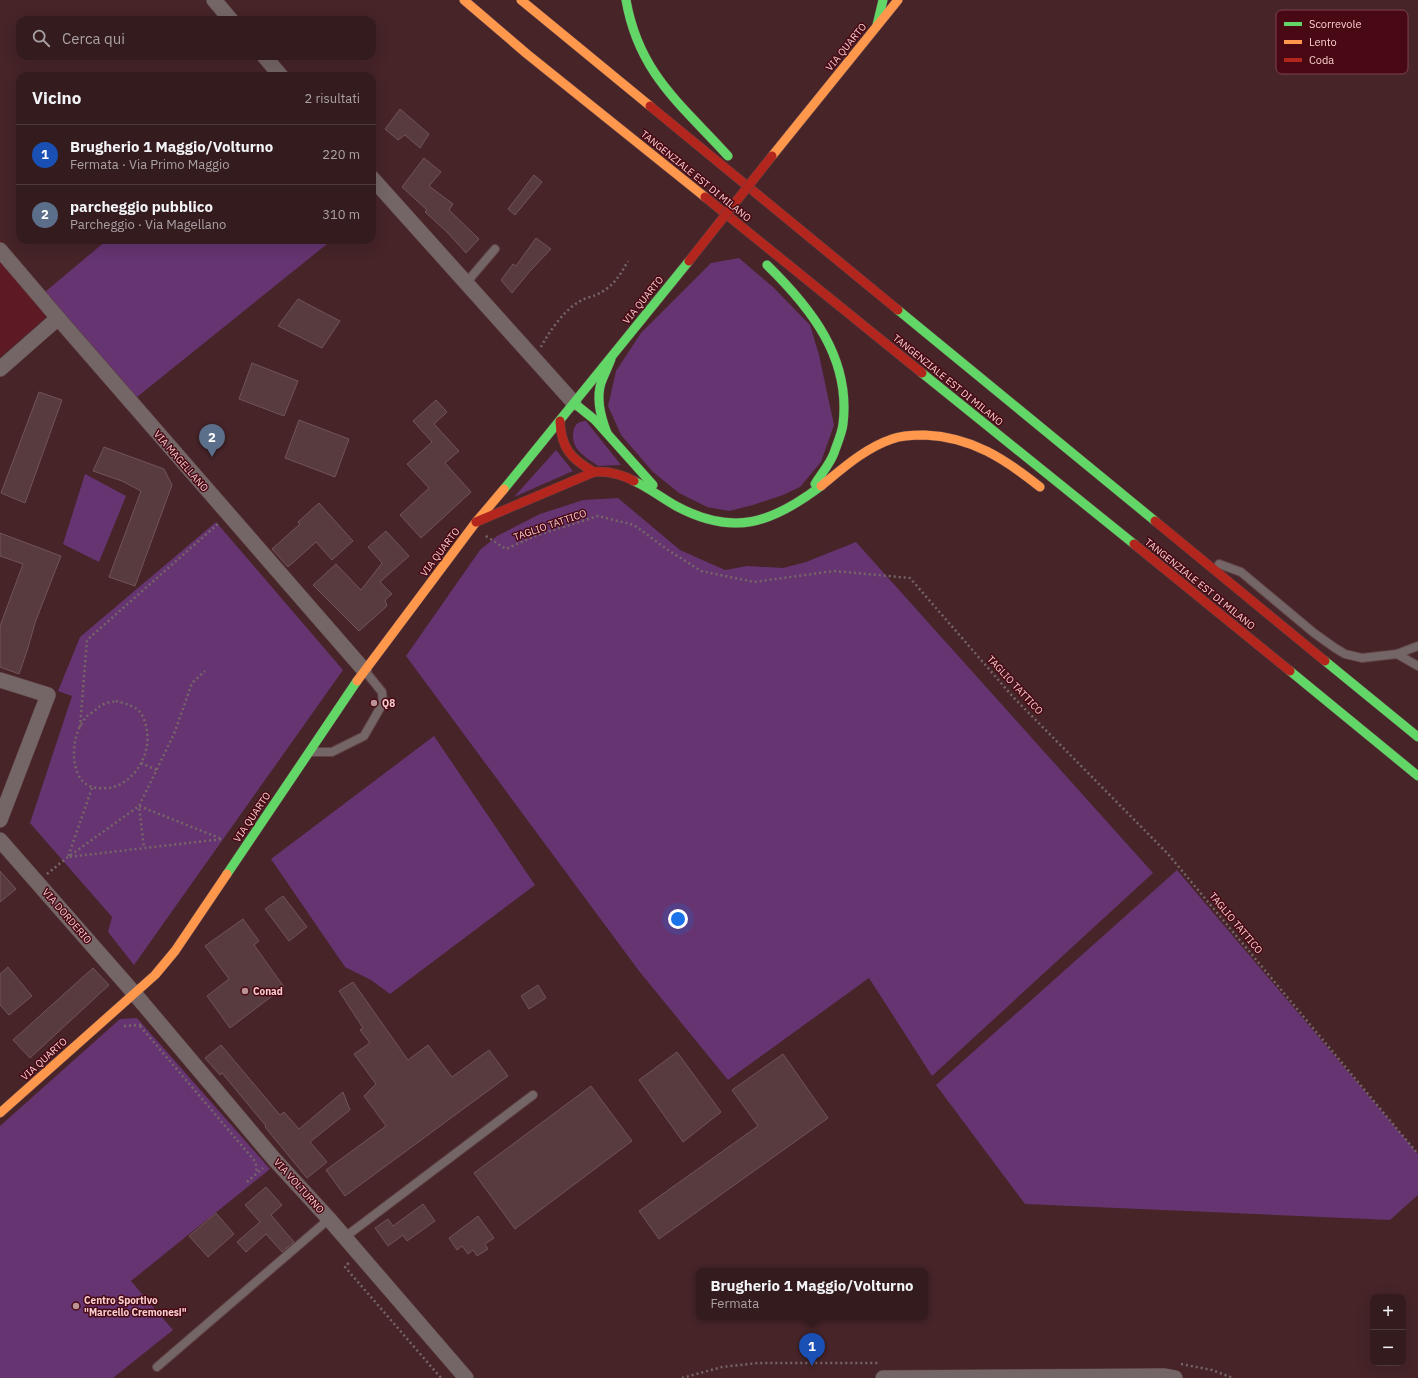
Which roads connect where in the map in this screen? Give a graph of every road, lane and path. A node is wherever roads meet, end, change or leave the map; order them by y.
1 (214, 0) edge
2 (464, 0) edge
3 (521, 0) edge
4 (626, 0) edge
5 (883, 0) edge
6 (898, 0) edge
7 (228, 16) edge
8 (877, 25) junction
9 (527, 54) junction
10 (267, 60) edge
11 (278, 72) edge
12 (640, 157) dead end
13 (376, 182) edge
14 (770, 205) junction
15 (708, 216) dead end
16 (725, 230) dead end
17 (495, 249) dead end
18 (0, 250) edge
19 (758, 258) dead end
20 (628, 261) dead end
21 (466, 283) junction
22 (58, 318) junction
23 (611, 359) junction
24 (534, 360) junction
25 (0, 369) edge
26 (574, 403) junction
27 (560, 421) junction
28 (609, 438) junction
29 (594, 472) junction
30 (1048, 493) dead end
31 (666, 500) junction
32 (801, 502) junction
33 (228, 515) junction
34 (474, 526) junction
35 (1131, 554) dead end
36 (1194, 554) junction
37 (1198, 596) junction
38 (1418, 646) edge
39 (1397, 654) junction
40 (1418, 666) edge
41 (364, 670) junction
42 (205, 672) dead end
43 (0, 680) edge
44 (80, 727) junction
45 (1418, 737) edge
46 (309, 752) junction
47 (141, 764) junction
48 (157, 770) junction
49 (1418, 776) edge
50 (92, 788) junction
51 (139, 806) junction
52 (0, 820) edge
53 (0, 840) edge
54 (144, 848) junction
55 (68, 856) junction
56 (37, 882) junction
57 (134, 993) junction
58 (152, 1015) junction
59 (108, 1016) junction
60 (140, 1026) junction
61 (533, 1095) dead end
62 (0, 1113) edge
63 (1418, 1154) edge
64 (257, 1173) junction
65 (269, 1173) dead end
66 (247, 1182) dead end
67 (329, 1219) junction
68 (345, 1237) junction
69 (343, 1259) dead end
70 (157, 1367) dead end
71 (1088, 1377) edge
72 (1167, 1377) edge
73 (441, 1378) edge
74 (466, 1378) edge
75 (883, 1378) edge
76 (994, 1378) edge

1 - 7 street
2 - 9 main road, TANGENZIALE EST DI MILANO
3 - 14 main road, TANGENZIALE EST DI MILANO
4 - 14 main road
5 - 8 main road
6 - 8 main road, VIA QUARTO
8 - 23 main road, VIA QUARTO, bridge
9 - 12 main road
9 - 37 main road, TANGENZIALE EST DI MILANO
10 - 11 street
13 - 21 street
14 - 36 main road, TANGENZIALE EST DI MILANO
15 - 16 main road
17 - 21 lane
18 - 22 street, VIA MAGELLANO
19 - 32 main road
20 - 24 path
21 - 24 street
22 - 25 street
22 - 33 street, VIA MAGELLANO
23 - 26 main road, VIA QUARTO
23 - 28 main road
24 - 26 street
26 - 27 main road, VIA QUARTO
26 - 28 main road
27 - 29 main road
27 - 34 main road, VIA QUARTO
28 - 31 main road
29 - 31 main road
29 - 34 main road
30 - 32 main road
31 - 32 main road
33 - 41 street, VIA MAGELLANO
33 - 44 path
34 - 41 main road, VIA QUARTO
34 - 63 path, TAGLIO TATTICO
35 - 37 main road
36 - 39 lane
36 - 45 main road, TANGENZIALE EST DI MILANO
37 - 49 main road, TANGENZIALE EST DI MILANO
38 - 39 lane
39 - 40 lane
41 - 46 main road, VIA QUARTO
41 - 46 lane
42 - 48 path
43 - 52 street
44 - 47 path
44 - 50 path
46 - 57 main road, VIA QUARTO
47 - 48 path
47 - 50 path
48 - 51 path
50 - 55 path
51 - 54 path
51 - 54 path
51 - 55 path
53 - 56 street, VIA DORDERIO
54 - 55 path
55 - 56 path
56 - 57 street, VIA DORDERIO
57 - 58 street, VIA VOLTURNO
57 - 59 main road, VIA QUARTO
58 - 60 path
58 - 67 street, VIA VOLTURNO
59 - 60 path
59 - 62 main road, VIA QUARTO
60 - 64 path
61 - 68 lane
64 - 65 path
64 - 66 path
67 - 68 street, VIA VOLTURNO
67 - 70 lane
68 - 74 street, VIA VOLTURNO
69 - 73 path
71 - 72 street
71 - 76 street
75 - 76 street

